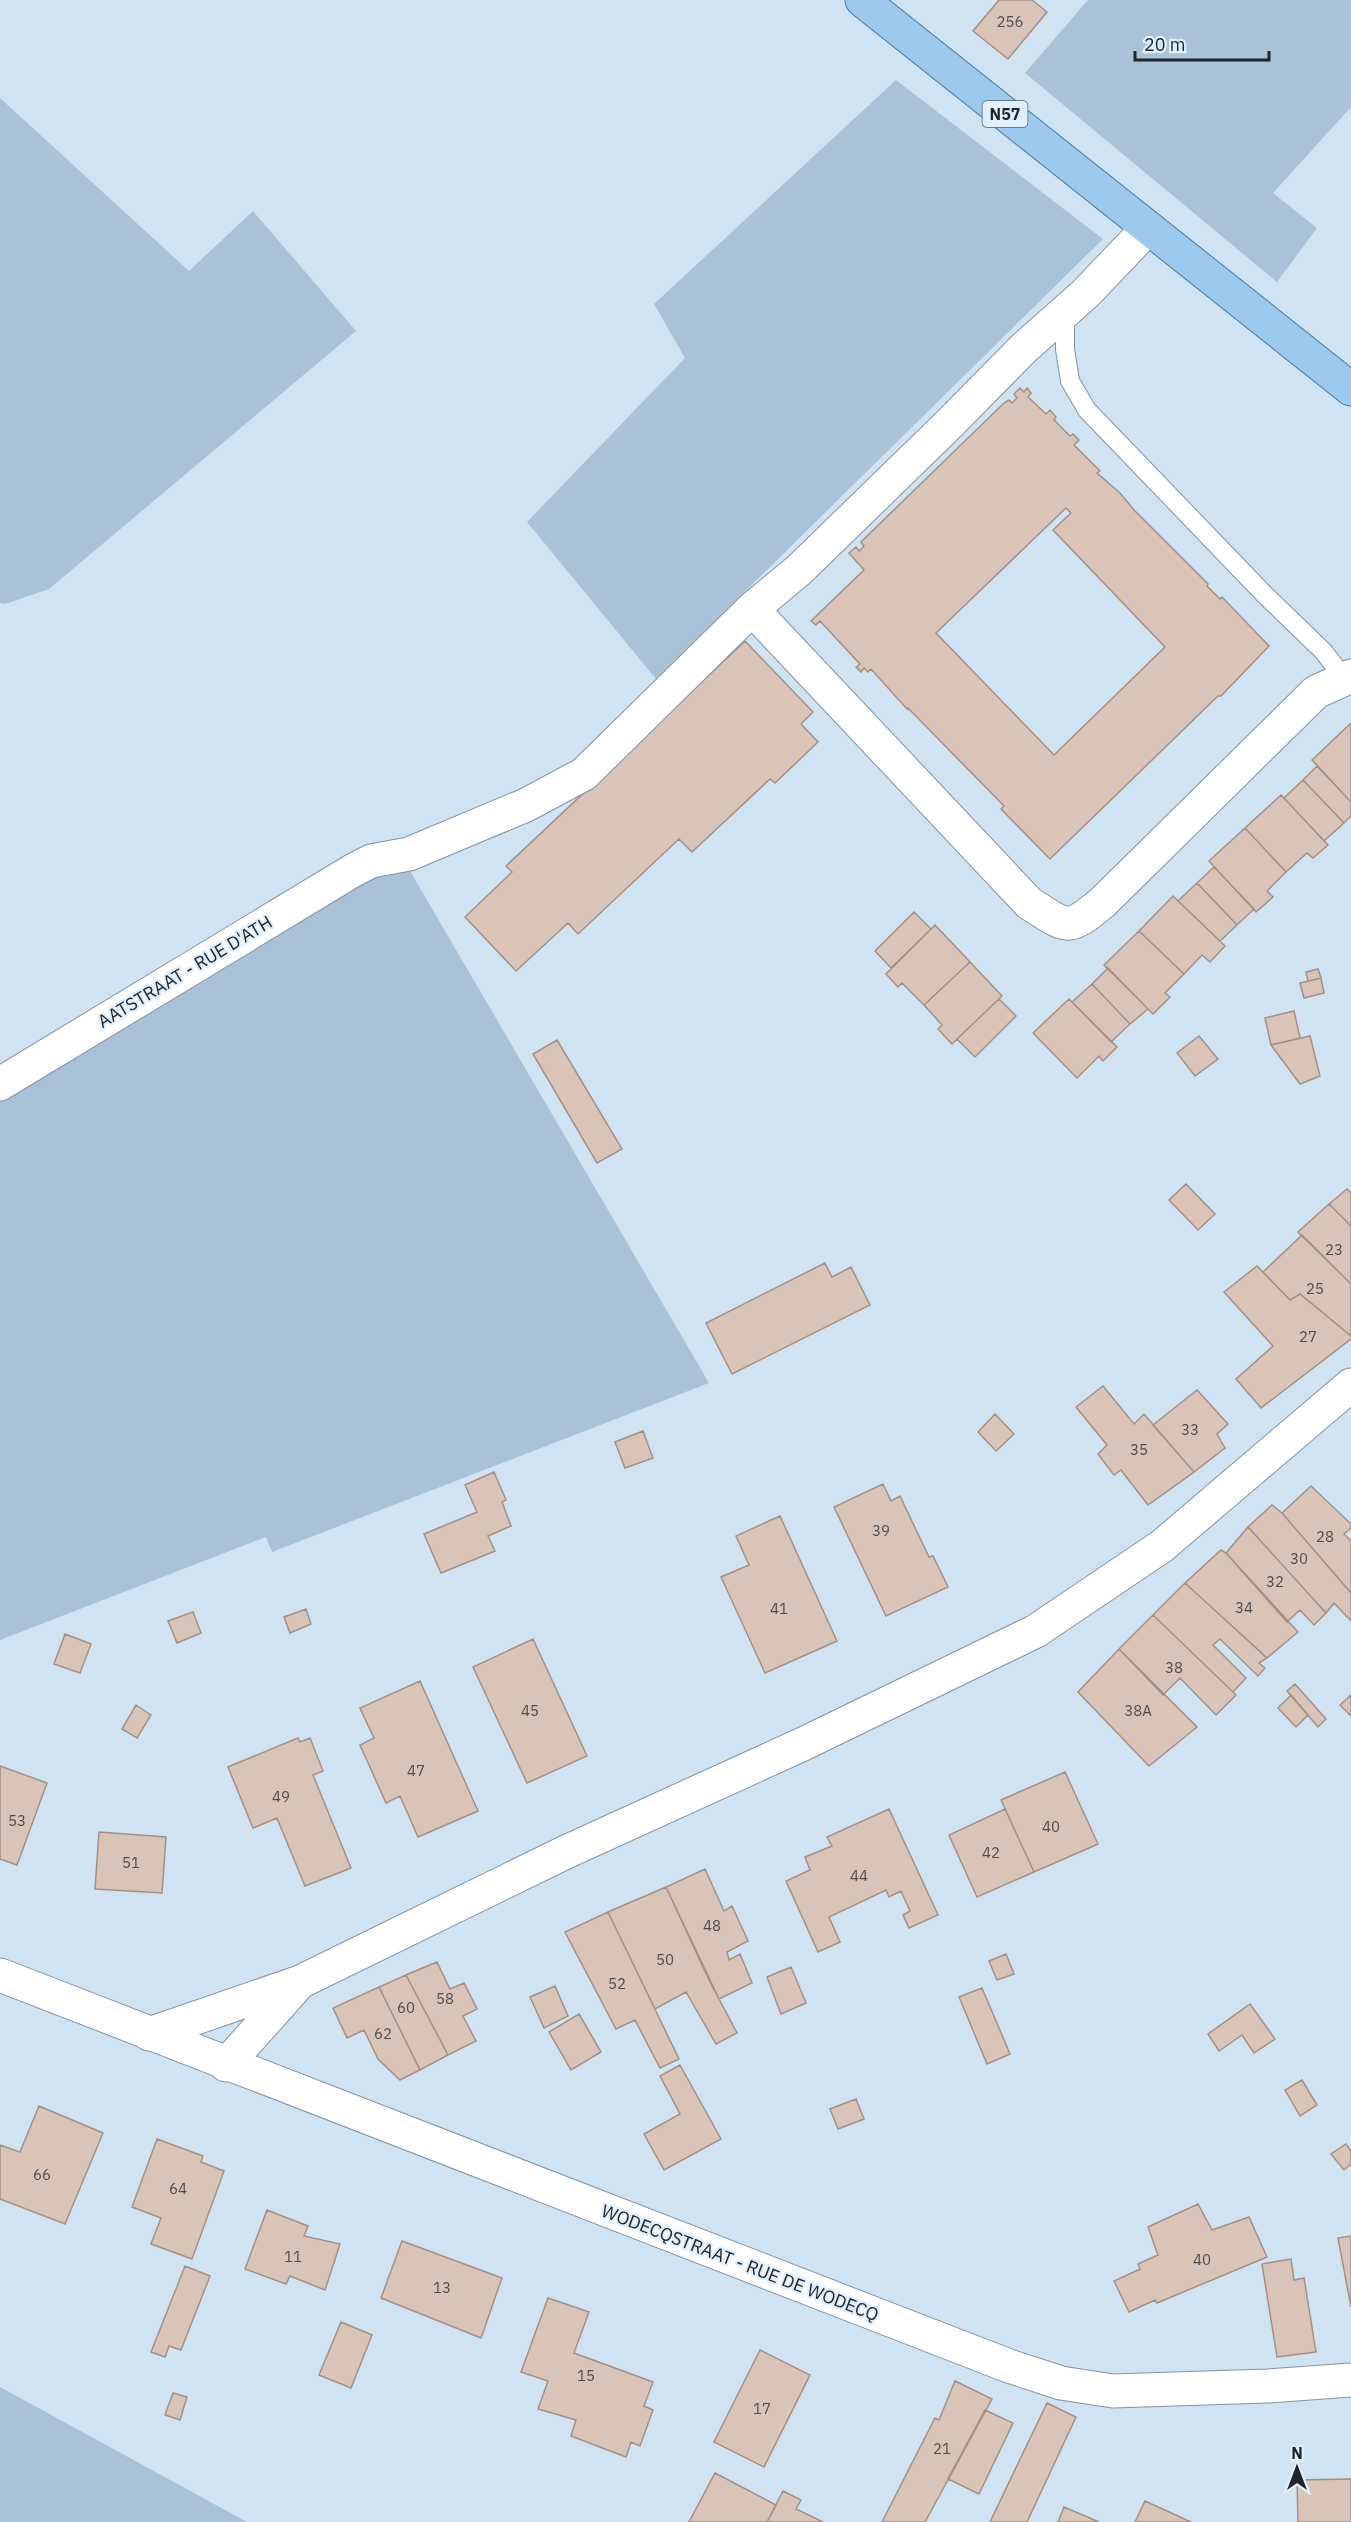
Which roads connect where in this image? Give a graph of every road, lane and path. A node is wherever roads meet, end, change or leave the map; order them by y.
1 (862, 0) edge
2 (1148, 228) junction
3 (1065, 312) junction
4 (1351, 389) edge
5 (752, 609) junction
6 (1347, 677) edge
7 (0, 1084) edge
8 (1351, 1385) edge
9 (0, 1976) edge
10 (300, 1982) junction
11 (148, 2034) junction
12 (226, 2065) junction
13 (1351, 2380) edge

1 - 2 main road, N57
2 - 3 street
2 - 4 main road, N57
3 - 5 street
3 - 6 lane
5 - 6 street
5 - 7 street, AATSTRAAT - RUE D'ATH
8 - 10 street
9 - 11 street, WODECQSTRAAT - RUE DE WODECQ
10 - 11 street
10 - 12 street
11 - 12 street, WODECQSTRAAT - RUE DE WODECQ
12 - 13 street, WODECQSTRAAT - RUE DE WODECQ

